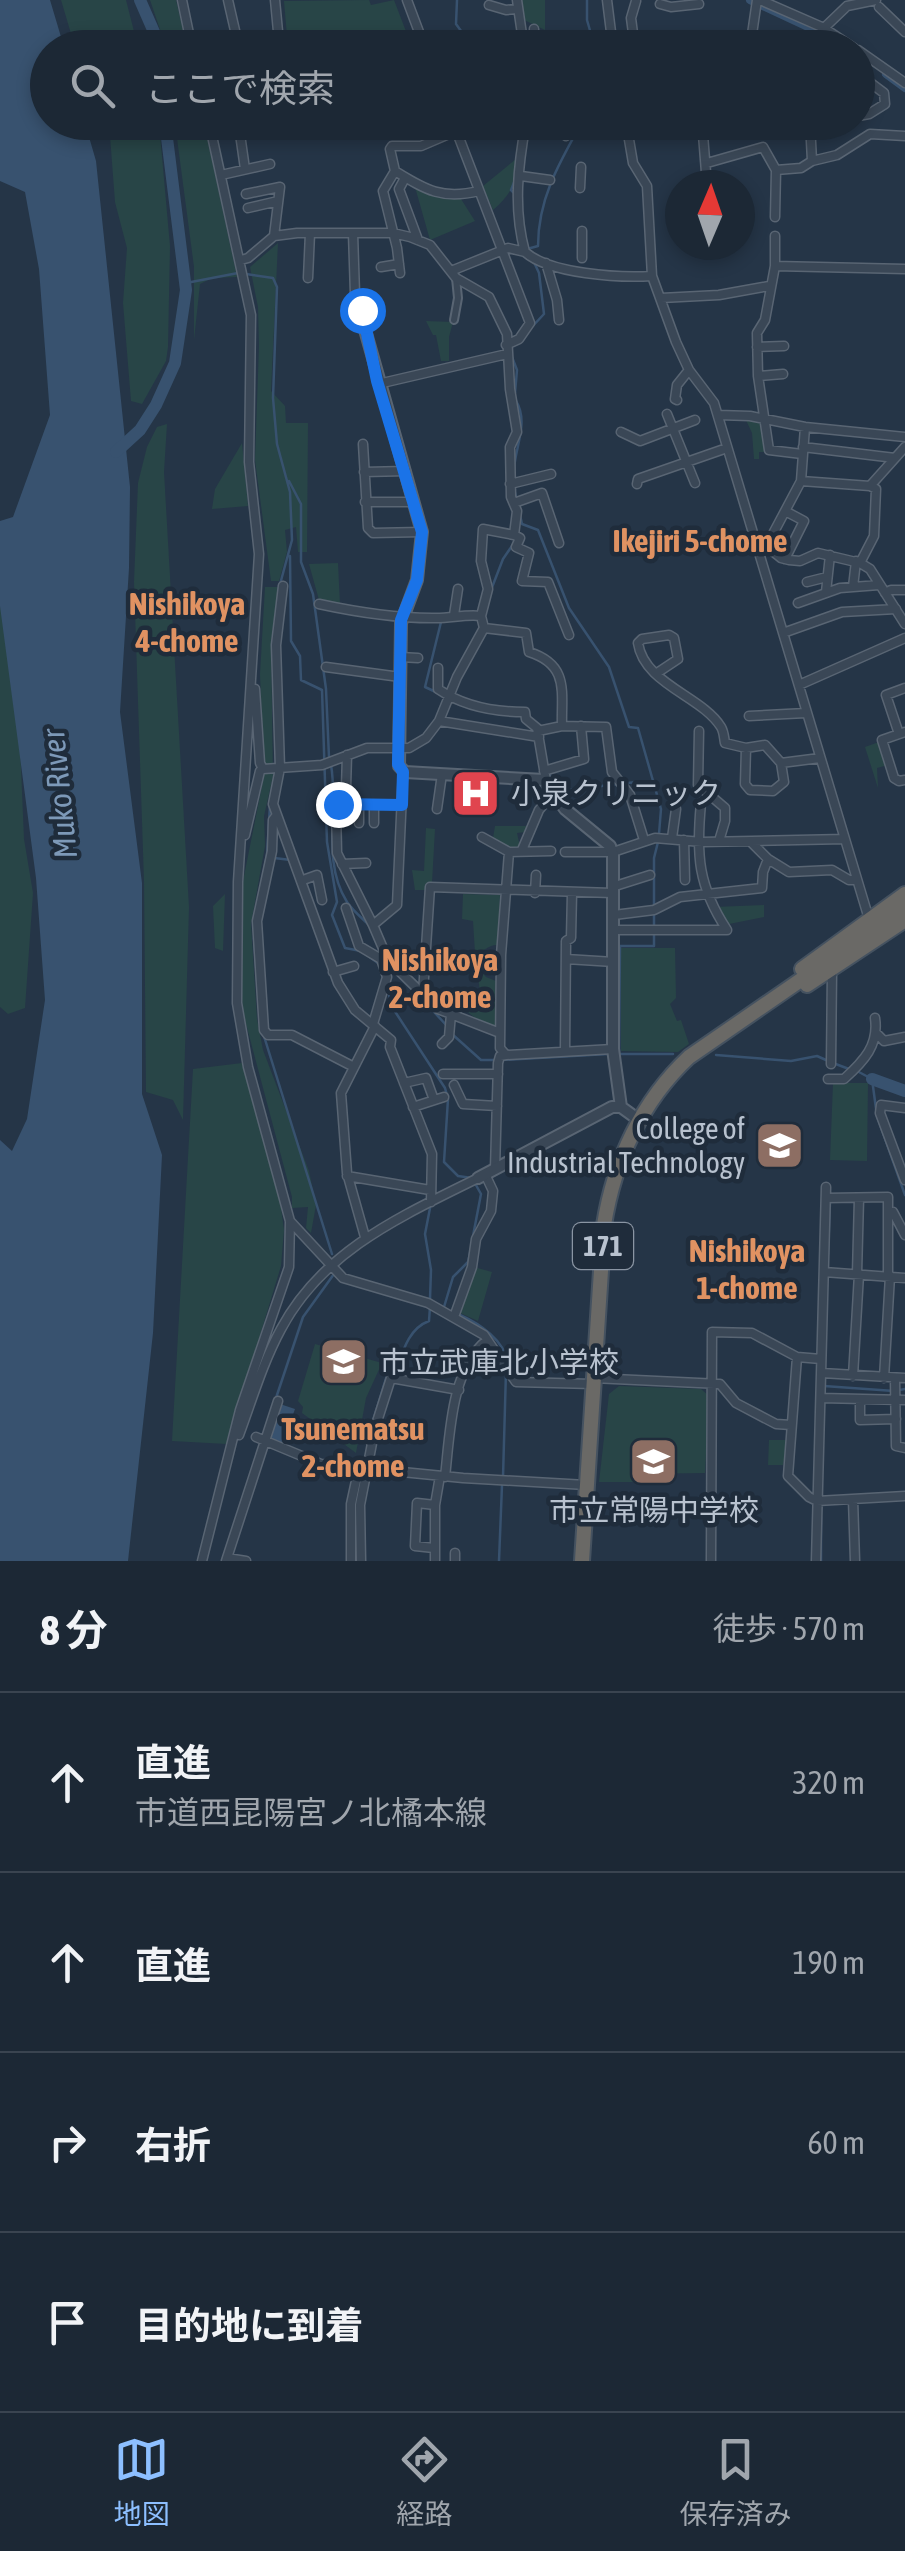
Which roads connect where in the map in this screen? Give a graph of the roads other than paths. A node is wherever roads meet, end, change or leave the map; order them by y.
1 (182, 0) edge
2 (228, 0) edge
3 (276, 0) edge
4 (407, 0) edge
5 (607, 0) edge
6 (636, 0) edge
7 (758, 0) edge
8 (859, 2) edge
9 (660, 4) dead end
10 (699, 4) dead end
11 (877, 4) edge
12 (489, 5) dead end
13 (517, 5) edge
14 (824, 28) junction
15 (188, 30) edge
16 (236, 30) edge
17 (277, 30) edge
18 (418, 30) edge
19 (521, 30) edge
20 (611, 30) edge
21 (633, 30) edge
22 (753, 30) edge
23 (827, 30) edge
24 (900, 30) edge
25 (875, 62) edge
26 (875, 83) edge
27 (905, 83) edge
28 (878, 110) junction
29 (875, 111) edge
30 (881, 133) junction
31 (875, 134) edge
32 (905, 136) edge
33 (213, 140) edge
34 (238, 140) edge
35 (432, 140) edge
36 (460, 140) edge
37 (524, 140) edge
38 (629, 140) edge
39 (704, 140) edge
40 (811, 140) edge
41 (861, 140) edge
42 (812, 161) junction
43 (707, 163) junction
44 (270, 164) dead end
45 (580, 167) dead end
46 (245, 169) junction
47 (707, 170) edge
48 (776, 170) junction
49 (395, 171) junction
50 (220, 175) junction
51 (521, 176) junction
52 (405, 178) junction
53 (550, 180) dead end
54 (580, 188) dead end
55 (479, 191) junction
56 (278, 202) junction
57 (248, 208) dead end
58 (774, 217) dead end
59 (582, 230) dead end
60 (310, 233) junction
61 (353, 233) junction
62 (393, 233) junction
63 (274, 236) junction
64 (775, 236) dead end
65 (418, 240) junction
66 (502, 250) junction
67 (525, 252) junction
68 (582, 258) dead end
69 (546, 262) junction
70 (775, 266) junction
71 (381, 267) dead end
72 (243, 269) junction
73 (905, 269) edge
74 (454, 275) junction
75 (652, 276) junction
76 (308, 278) dead end
77 (770, 286) junction
78 (354, 294) dead end
79 (661, 298) junction
80 (360, 312) dead end
81 (558, 316) dead end
82 (454, 320) dead end
83 (784, 346) dead end
84 (757, 347) junction
85 (506, 350) junction
86 (689, 370) junction
87 (784, 374) dead end
88 (758, 376) junction
89 (378, 384) junction
90 (677, 400) dead end
91 (668, 414) dead end
92 (718, 415) junction
93 (764, 418) junction
94 (695, 420) dead end
95 (673, 428) junction
96 (805, 428) junction
97 (624, 432) dead end
98 (905, 438) edge
99 (363, 444) dead end
100 (905, 447) edge
101 (727, 448) junction
102 (802, 451) junction
103 (895, 458) junction
104 (686, 460) junction
105 (406, 471) junction
106 (364, 472) junction
107 (551, 474) dead end
108 (801, 480) junction
109 (694, 483) dead end
110 (513, 484) junction
111 (637, 484) dead end
112 (870, 486) junction
113 (365, 502) junction
114 (414, 502) junction
115 (514, 503) junction
116 (785, 511) junction
117 (422, 532) junction
118 (514, 536) junction
119 (755, 540) junction
120 (559, 544) dead end
121 (767, 545) junction
122 (830, 555) junction
123 (785, 559) junction
124 (858, 562) junction
125 (826, 576) junction
126 (807, 582) dead end
127 (282, 586) dead end
128 (853, 587) junction
129 (458, 589) dead end
130 (882, 589) junction
131 (905, 590) edge
132 (821, 594) junction
133 (798, 603) dead end
134 (319, 604) dead end
135 (896, 609) junction
136 (402, 616) junction
137 (454, 616) junction
138 (481, 616) junction
139 (826, 618) junction
140 (905, 624) edge
141 (484, 628) junction
142 (636, 629) dead end
143 (783, 632) junction
144 (667, 633) junction
145 (569, 634) dead end
146 (688, 634) dead end
147 (905, 638) edge
148 (638, 643) junction
149 (418, 646) dead end
150 (400, 657) junction
151 (689, 662) dead end
152 (674, 663) junction
153 (326, 667) dead end
154 (438, 668) dead end
155 (344, 670) junction
156 (252, 672) junction
157 (658, 673) junction
158 (400, 677) junction
159 (342, 680) dead end
160 (800, 684) junction
161 (905, 688) edge
162 (450, 698) junction
163 (806, 713) junction
164 (752, 718) dead end
165 (439, 722) junction
166 (562, 726) junction
167 (581, 726) junction
168 (699, 732) dead end
169 (902, 733) edge
170 (539, 734) junction
171 (398, 748) junction
172 (746, 748) junction
173 (347, 755) junction
174 (820, 758) junction
175 (780, 763) junction
176 (273, 768) junction
177 (403, 772) junction
178 (442, 774) junction
179 (545, 776) junction
180 (905, 780) edge
181 (346, 788) dead end
182 (554, 792) junction
183 (642, 797) dead end
184 (632, 799) junction
185 (325, 802) dead end
186 (702, 803) dead end
187 (359, 804) junction
188 (337, 805) junction
189 (374, 805) junction
190 (402, 805) junction
191 (676, 809) dead end
192 (438, 810) dead end
193 (275, 818) junction
194 (358, 823) dead end
195 (374, 824) dead end
196 (324, 825) dead end
197 (335, 825) junction
198 (482, 837) dead end
199 (672, 838) junction
200 (845, 839) junction
201 (644, 840) junction
202 (684, 840) junction
203 (697, 841) junction
204 (750, 841) junction
205 (719, 842) junction
206 (522, 850) junction
207 (552, 851) dead end
208 (572, 851) dead end
209 (509, 852) junction
210 (613, 852) junction
211 (240, 853) junction
212 (768, 860) junction
213 (366, 863) dead end
214 (342, 864) junction
215 (536, 875) dead end
216 (650, 875) dead end
217 (302, 880) junction
218 (685, 880) dead end
219 (857, 880) junction
220 (762, 888) junction
221 (612, 890) junction
222 (507, 892) junction
223 (535, 893) junction
224 (572, 893) junction
225 (708, 894) junction
226 (905, 894) edge
227 (322, 900) dead end
228 (762, 902) dead end
229 (346, 908) dead end
230 (905, 908) edge
231 (614, 915) junction
232 (869, 919) junction
233 (905, 920) edge
234 (373, 925) junction
235 (614, 930) junction
236 (566, 959) junction
237 (386, 962) junction
238 (614, 962) junction
239 (354, 966) dead end
240 (832, 971) junction
241 (334, 972) junction
242 (423, 993) junction
243 (757, 1010) junction
244 (451, 1016) junction
245 (876, 1018) dead end
246 (373, 1027) junction
247 (500, 1033) junction
248 (877, 1034) junction
249 (905, 1037) edge
250 (446, 1040) dead end
251 (613, 1049) junction
252 (565, 1052) junction
253 (501, 1058) junction
254 (831, 1061) dead end
255 (352, 1066) junction
256 (443, 1074) dead end
257 (498, 1074) junction
258 (828, 1079) dead end
259 (406, 1082) junction
260 (454, 1085) dead end
261 (444, 1097) dead end
262 (434, 1100) junction
263 (497, 1106) junction
264 (415, 1107) junction
265 (621, 1107) junction
266 (905, 1108) edge
267 (639, 1120) junction
268 (348, 1176) junction
269 (482, 1176) junction
270 (905, 1180) edge
271 (826, 1187) dead end
272 (431, 1198) junction
273 (826, 1198) junction
274 (860, 1198) junction
275 (891, 1208) junction
276 (290, 1220) junction
277 (905, 1236) edge
278 (365, 1238) junction
279 (329, 1266) junction
280 (824, 1272) junction
281 (858, 1274) junction
282 (889, 1276) junction
283 (905, 1278) edge
284 (455, 1314) junction
285 (488, 1340) junction
286 (797, 1357) junction
287 (821, 1359) junction
288 (822, 1373) junction
289 (853, 1376) junction
290 (884, 1378) junction
291 (900, 1378) edge
292 (593, 1381) junction
293 (712, 1382) junction
294 (459, 1390) junction
295 (821, 1398) junction
296 (860, 1400) junction
297 (900, 1400) edge
298 (278, 1402) dead end
299 (896, 1419) junction
300 (792, 1425) junction
301 (262, 1439) junction
302 (905, 1448) edge
303 (229, 1458) junction
304 (364, 1467) junction
305 (442, 1476) junction
306 (586, 1486) junction
307 (905, 1496) edge
308 (852, 1499) junction
309 (816, 1501) junction
310 (436, 1505) junction
311 (419, 1548) junction
312 (434, 1548) junction
313 (227, 1559) edge
314 (202, 1561) edge
315 (246, 1561) edge
316 (351, 1561) edge
317 (361, 1561) edge
318 (419, 1561) edge
319 (436, 1561) edge
320 (582, 1561) edge
321 (711, 1561) edge
322 (816, 1561) edge
323 (855, 1561) edge

1 - 15 street
2 - 16 street
3 - 17 street
4 - 18 street
5 - 20 street
6 - 21 street
7 - 14 street
7 - 22 street
8 - 11 street
8 - 14 street
9 - 10 street
11 - 24 street
12 - 13 street
13 - 19 street
14 - 23 street
25 - 27 street
26 - 28 street
28 - 29 street
28 - 30 street
30 - 31 street
30 - 32 street
33 - 50 street
34 - 46 street
35 - 49 street
36 - 55 street
37 - 51 street
38 - 75 street
39 - 43 street
40 - 42 street
41 - 42 street
42 - 48 street
43 - 47 street
43 - 48 street
44 - 46 street
45 - 54 street
46 - 50 street
46 - 56 street
48 - 58 street
49 - 52 street
49 - 62 street
50 - 72 street
51 - 53 street
51 - 67 street
52 - 55 street
52 - 65 street
55 - 66 street
56 - 57 street
56 - 63 street
59 - 68 street
60 - 61 street
60 - 63 street
60 - 76 street
61 - 62 street
61 - 78 street
62 - 65 street
62 - 71 street
63 - 72 street
64 - 70 street
65 - 74 street
66 - 67 street
66 - 74 street
66 - 85 street
67 - 69 street
69 - 75 street
69 - 81 street
70 - 73 street
70 - 77 street
72 - 156 street
74 - 82 street
74 - 85 street
75 - 79 street
77 - 79 street
77 - 84 street
79 - 86 street
80 - 89 street
83 - 84 street
84 - 88 street
85 - 89 street
85 - 110 street
86 - 90 street
86 - 92 street
87 - 88 street
88 - 93 street
89 - 105 street
91 - 95 street
92 - 93 street
92 - 101 street
93 - 96 street
93 - 102 street
94 - 95 street
95 - 97 street
95 - 104 street
96 - 98 street
96 - 102 street
99 - 106 street
100 - 103 street
101 - 104 street
101 - 119 street
102 - 103 street
102 - 108 street
103 - 112 street
104 - 109 street
104 - 111 street
105 - 106 street
105 - 114 street
106 - 113 street
107 - 110 street
108 - 112 street
108 - 116 street
110 - 115 street
112 - 124 street
113 - 114 street
113 - 117 street
114 - 117 street
115 - 118 street
115 - 120 street
116 - 121 street
116 - 123 street
117 - 136 street
118 - 138 street
118 - 145 street
119 - 121 street
119 - 143 street
121 - 123 street
122 - 123 street
122 - 124 street
122 - 125 street
124 - 128 street
124 - 130 street
125 - 126 street
125 - 132 street
127 - 176 street
128 - 130 street
128 - 132 street
129 - 137 street
130 - 131 street
130 - 135 street
132 - 133 street
132 - 139 street
134 - 136 street
135 - 139 street
135 - 140 street
136 - 137 street
136 - 150 street
137 - 138 street
138 - 141 street
139 - 143 street
141 - 162 street
141 - 166 street
142 - 148 street
143 - 160 street
144 - 146 street
144 - 148 street
144 - 152 street
147 - 160 street
148 - 157 street
149 - 150 street
150 - 158 street
151 - 152 street
152 - 157 street
153 - 155 street
154 - 162 street
155 - 158 street
155 - 159 street
156 - 176 street
156 - 211 street
157 - 172 street
158 - 171 street
160 - 163 street
161 - 169 street
162 - 165 street
162 - 170 street
163 - 164 street
163 - 174 street
165 - 170 street
165 - 171 street
166 - 167 street
166 - 170 street
167 - 179 street
167 - 184 street
168 - 205 street
169 - 180 street
170 - 179 street
171 - 173 street
171 - 177 street
172 - 175 street
172 - 175 street
173 - 176 street
173 - 181 street
174 - 175 street
174 - 200 street
176 - 193 street
176 - 211 street
177 - 178 street
177 - 190 street
178 - 179 street
178 - 192 street
179 - 182 street
182 - 206 street
182 - 210 street
183 - 184 street
184 - 201 street
185 - 188 street
186 - 203 street
187 - 188 street
187 - 189 street
187 - 194 street
188 - 197 street
189 - 190 street
189 - 195 street
190 - 234 street
191 - 199 street
193 - 217 street
193 - 255 street
196 - 197 street
197 - 214 street
198 - 209 street
199 - 201 street
199 - 202 street
200 - 204 street
200 - 219 street
201 - 210 street
202 - 203 street
202 - 218 street
203 - 205 street
203 - 225 street
204 - 205 street
204 - 212 street
206 - 207 street
206 - 209 street
208 - 210 street
209 - 222 street
210 - 221 street
211 - 276 street
212 - 219 street
212 - 220 street
213 - 214 street
214 - 234 street
215 - 223 street
216 - 221 street
217 - 227 street
217 - 241 street
219 - 232 street
220 - 225 street
220 - 228 street
221 - 224 street
221 - 231 street
222 - 223 street
222 - 242 street
222 - 247 street
223 - 224 street
224 - 236 street
225 - 231 street
225 - 235 street
226 - 232 highway
229 - 237 street
230 - 243 highway, 171
231 - 235 street
232 - 243 highway
233 - 240 highway
234 - 237 street
235 - 238 street
236 - 238 street
236 - 252 street
237 - 242 street
237 - 246 street
238 - 251 street
239 - 241 street
240 - 243 highway
240 - 254 street
241 - 246 street
242 - 244 street
243 - 267 highway, 171
244 - 247 street
244 - 250 street
245 - 248 street
246 - 255 street
246 - 259 street
247 - 253 street
248 - 249 street
248 - 258 street
251 - 252 street
251 - 265 street
252 - 253 street
253 - 257 street
255 - 268 street
256 - 257 street
257 - 263 street
259 - 262 street
259 - 264 street
260 - 263 street
261 - 262 street
262 - 264 street
263 - 269 street
264 - 272 street
265 - 267 street
265 - 269 street
266 - 270 street
267 - 292 highway, 171
268 - 272 street
268 - 278 street
269 - 272 street
269 - 284 street
271 - 273 street
272 - 278 street
273 - 274 street
273 - 280 street
274 - 275 street
274 - 281 street
275 - 277 street
275 - 282 street
276 - 279 street
276 - 303 street
278 - 279 street
279 - 284 street
279 - 303 street
280 - 281 street
280 - 287 street
281 - 282 street
281 - 289 street
282 - 283 street
282 - 290 street
284 - 285 street
285 - 292 street
285 - 294 street
286 - 287 street
286 - 293 street
286 - 300 street
287 - 288 street
288 - 289 street
288 - 295 street
289 - 290 street
290 - 291 street
291 - 297 street
292 - 293 street
292 - 306 highway, 171
293 - 300 street
293 - 321 street
294 - 304 street
294 - 305 street
295 - 296 street
295 - 309 street
296 - 297 street
296 - 299 street
297 - 299 street
298 - 301 street
299 - 302 street
300 - 309 street
301 - 304 street
301 - 313 street
303 - 314 street
304 - 305 street
304 - 316 street
304 - 317 street
305 - 306 street
305 - 310 street
306 - 320 highway, 171
307 - 308 street
308 - 309 street
308 - 323 street
309 - 322 street
310 - 311 street
310 - 312 street
311 - 312 street
311 - 318 street
312 - 319 street
313 - 315 street

